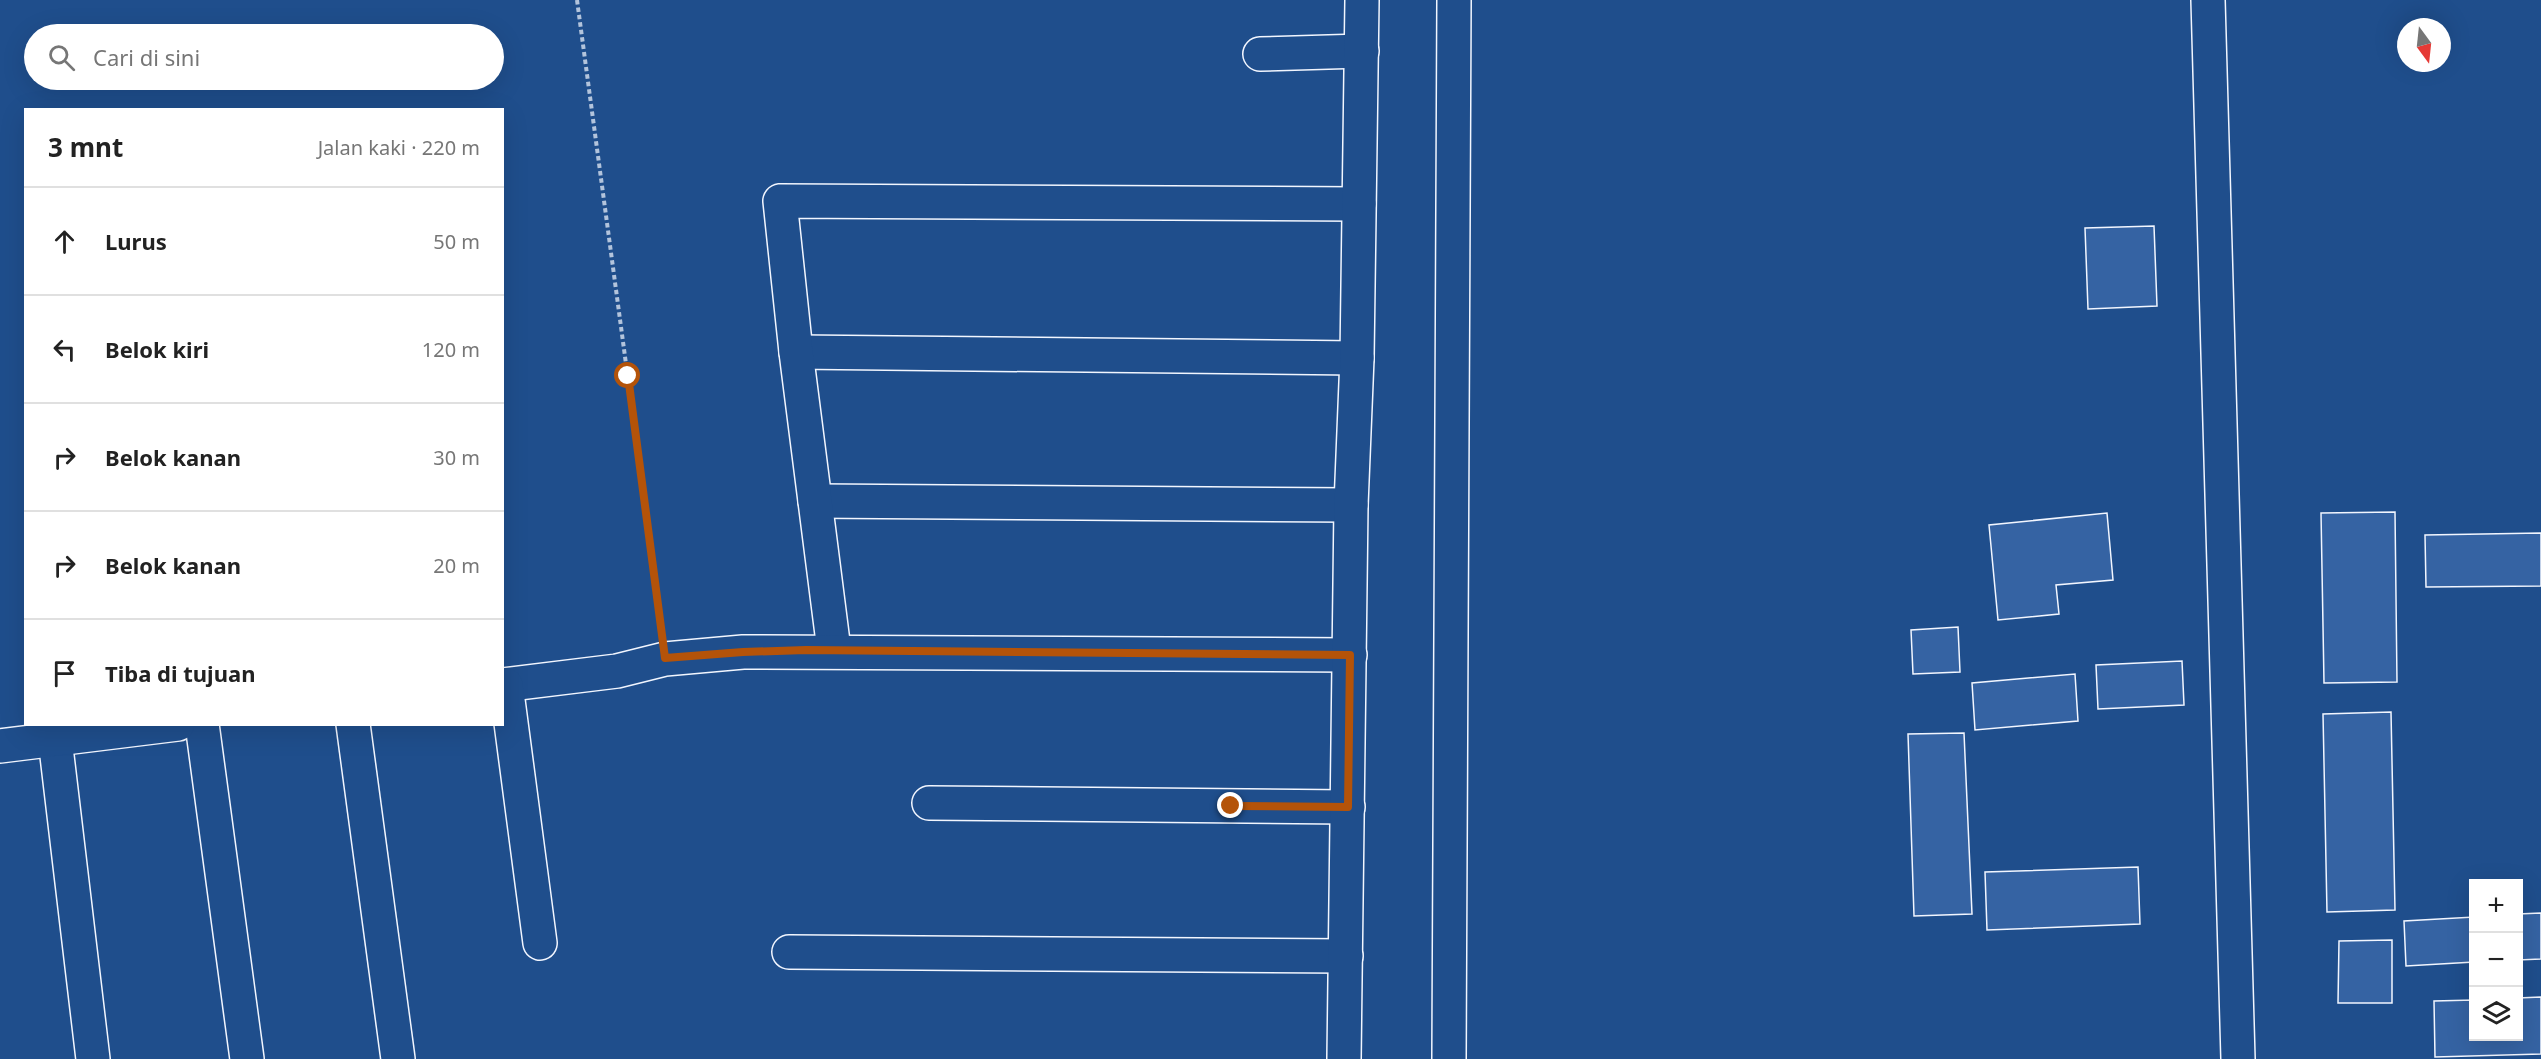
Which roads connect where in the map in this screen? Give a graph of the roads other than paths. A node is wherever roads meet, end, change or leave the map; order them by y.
1 (1362, 0) edge
2 (1454, 0) edge
3 (2208, 0) edge
4 (1362, 51) junction
5 (1260, 54) dead end
6 (1359, 204) junction
7 (796, 352) junction
8 (1357, 358) junction
9 (815, 501) junction
10 (1351, 505) junction
11 (834, 651) junction
12 (1350, 655) junction
13 (504, 685) edge
14 (161, 726) edge
15 (202, 726) edge
16 (353, 726) edge
17 (54, 739) junction
18 (0, 746) edge
19 (929, 803) dead end
20 (1348, 807) junction
21 (540, 943) dead end
22 (789, 952) dead end
23 (1346, 956) junction
24 (93, 1059) edge
25 (247, 1059) edge
26 (398, 1059) edge
27 (1344, 1059) edge
28 (1449, 1059) edge
29 (2238, 1059) edge

1 - 4 street
2 - 28 street
3 - 29 street
4 - 5 street
4 - 6 street
6 - 7 street
6 - 8 street
7 - 8 street
7 - 9 street
8 - 10 street
9 - 10 street
9 - 11 street
10 - 12 street
11 - 12 street
11 - 13 street
12 - 20 street
13 - 21 street
14 - 17 street
15 - 25 street
16 - 26 street
17 - 18 street
17 - 24 street
19 - 20 street
20 - 23 street
22 - 23 street
23 - 27 street

